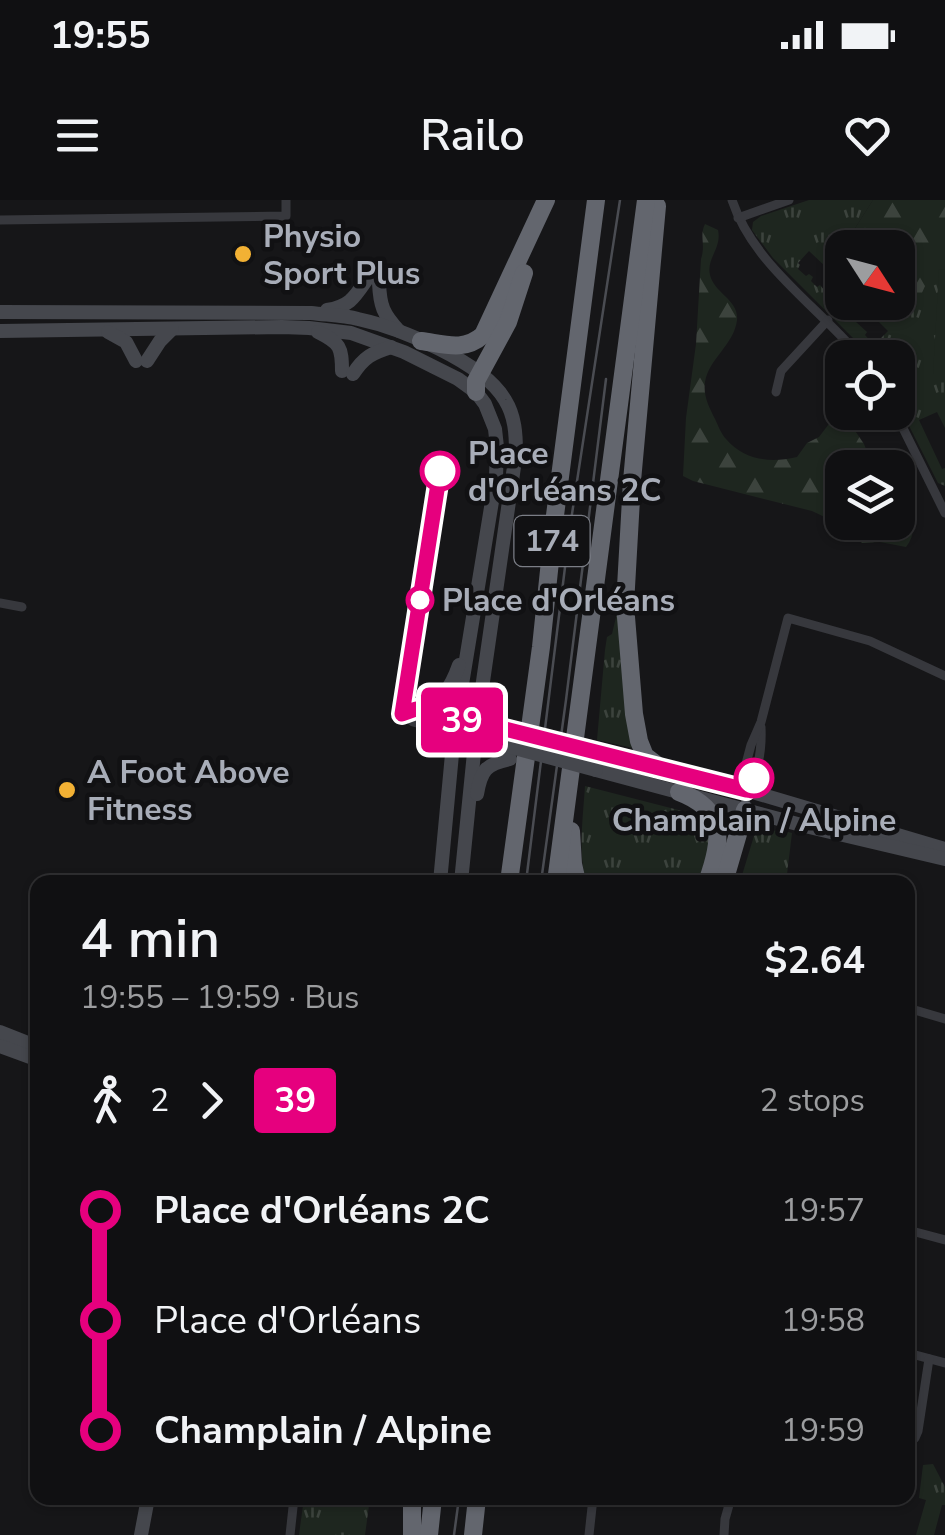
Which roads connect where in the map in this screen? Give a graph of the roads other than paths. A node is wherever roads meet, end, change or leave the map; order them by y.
1 (286, 200) edge
2 (547, 200) edge
3 (596, 200) edge
4 (646, 200) edge
5 (657, 200) edge
6 (732, 200) edge
7 (789, 200) edge
8 (738, 218) junction
9 (0, 220) edge
10 (0, 312) edge
11 (825, 317) edge
12 (310, 320) junction
13 (828, 320) joint
14 (172, 329) junction
15 (102, 330) junction
16 (630, 330) junction
17 (0, 331) edge
18 (400, 332) junction
19 (845, 340) edge
20 (421, 341) junction
21 (392, 346) junction
22 (478, 382) junction
23 (776, 392) dead end
24 (905, 430) edge
25 (941, 496) edge
26 (945, 513) edge
27 (0, 602) edge
28 (22, 607) dead end
29 (472, 616) junction
30 (945, 676) edge
31 (416, 709) joint
32 (456, 726) junction
33 (476, 730) junction
34 (512, 745) junction
35 (662, 769) junction
36 (679, 792) junction
37 (745, 800) junction
38 (945, 849) edge
39 (945, 859) edge
40 (441, 875) edge
41 (462, 875) edge
42 (462, 875) edge
43 (510, 875) edge
44 (557, 875) edge
45 (575, 875) edge
46 (709, 875) edge
47 (726, 875) edge
48 (915, 1010) edge
49 (945, 1018) edge
50 (0, 1032) edge
51 (30, 1044) edge
52 (0, 1046) edge
53 (30, 1057) edge
54 (915, 1232) edge
55 (945, 1240) edge
56 (915, 1355) edge
57 (929, 1359) junction
58 (945, 1363) edge
59 (915, 1438) edge
60 (147, 1505) edge
61 (293, 1505) edge
62 (412, 1505) edge
63 (433, 1505) edge
64 (476, 1505) edge
65 (593, 1505) edge
66 (730, 1505) edge
67 (142, 1535) edge
68 (290, 1535) edge
69 (412, 1535) edge
70 (429, 1535) edge
71 (473, 1535) edge
72 (589, 1535) edge
73 (724, 1535) edge

1 - 9 street
2 - 20 highway
2 - 22 highway
3 - 43 highway, 174
4 - 16 highway, 174
5 - 35 highway
6 - 8 street
7 - 8 street
8 - 11 street
10 - 12 main road
12 - 14 main road
12 - 18 main road
12 - 18 main road
12 - 21 main road
12 - 21 main road
13 - 19 street
13 - 23 street
14 - 15 main road
14 - 15 main road
15 - 17 main road
16 - 44 highway, 174
16 - 45 highway
18 - 20 main road
20 - 22 main road
21 - 22 main road
22 - 29 main road
22 - 33 main road
24 - 25 street
25 - 26 street
27 - 28 street
29 - 31 main road
29 - 32 main road
30 - 37 street
31 - 32 street
32 - 33 main road
32 - 40 main road
33 - 34 main road
33 - 41 main road
34 - 35 main road, bridge
34 - 36 main road, bridge
34 - 42 main road
35 - 37 main road
36 - 37 main road
36 - 46 highway
37 - 38 main road
37 - 39 main road
37 - 47 highway
48 - 49 street
50 - 51 main road
52 - 53 main road
54 - 55 street
56 - 57 street
57 - 58 street
57 - 59 street
60 - 67 main road
61 - 68 street
62 - 69 highway
63 - 70 highway
64 - 71 highway
65 - 72 street
66 - 73 street

